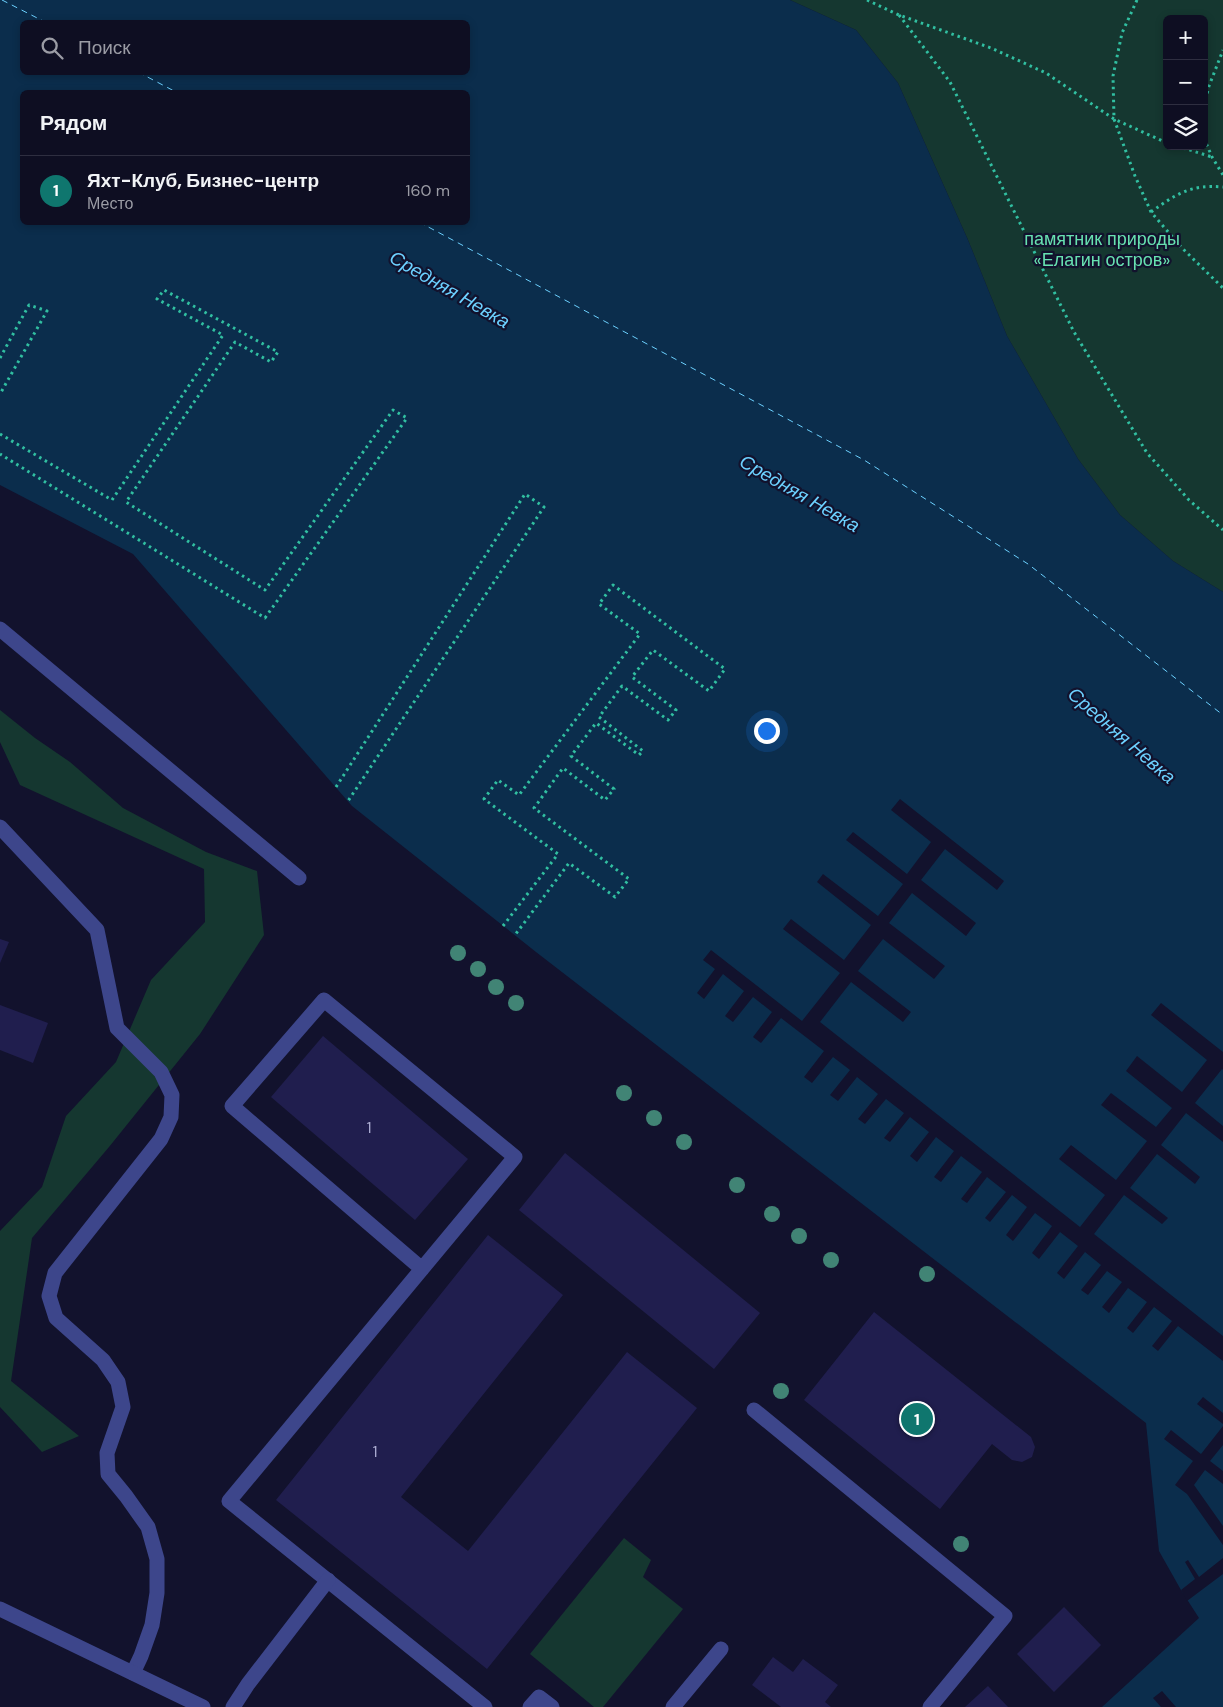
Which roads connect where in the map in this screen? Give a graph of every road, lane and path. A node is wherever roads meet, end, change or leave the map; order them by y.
1 (867, 0) edge
2 (1137, 0) edge
3 (899, 15) junction
4 (1223, 50) edge
5 (1204, 105) edge
6 (1114, 119) junction
7 (1163, 141) edge
8 (1208, 148) edge
9 (1190, 150) edge
10 (1212, 157) junction
11 (1223, 175) edge
12 (1223, 187) edge
13 (1151, 212) junction
14 (1223, 288) edge
15 (0, 358) edge
16 (0, 394) edge
17 (0, 434) edge
18 (0, 454) edge
19 (1223, 530) edge
20 (0, 629) edge
21 (336, 787) dead end
22 (348, 801) dead end
23 (0, 827) edge
24 (299, 878) dead end
25 (503, 926) dead end
26 (515, 935) dead end
27 (422, 1269) junction
28 (754, 1410) dead end
29 (328, 1580) junction
30 (0, 1609) edge
31 (721, 1650) dead end
32 (133, 1673) junction
33 (203, 1707) edge
34 (234, 1707) edge
35 (485, 1707) edge
36 (530, 1707) edge
37 (552, 1707) edge
38 (673, 1707) edge
39 (930, 1707) edge

1 - 3 path
2 - 6 path
3 - 6 path
3 - 19 path
4 - 5 path
6 - 7 path
6 - 13 path
8 - 10 path
9 - 10 path
10 - 11 path
12 - 13 path
13 - 14 path
15 - 16 path
17 - 18 path
20 - 24 street
21 - 22 path
23 - 32 street
25 - 26 path
27 - 27 street
27 - 29 street
28 - 39 street
29 - 34 street
29 - 35 street
30 - 32 street
31 - 38 street
32 - 33 street
36 - 37 street

